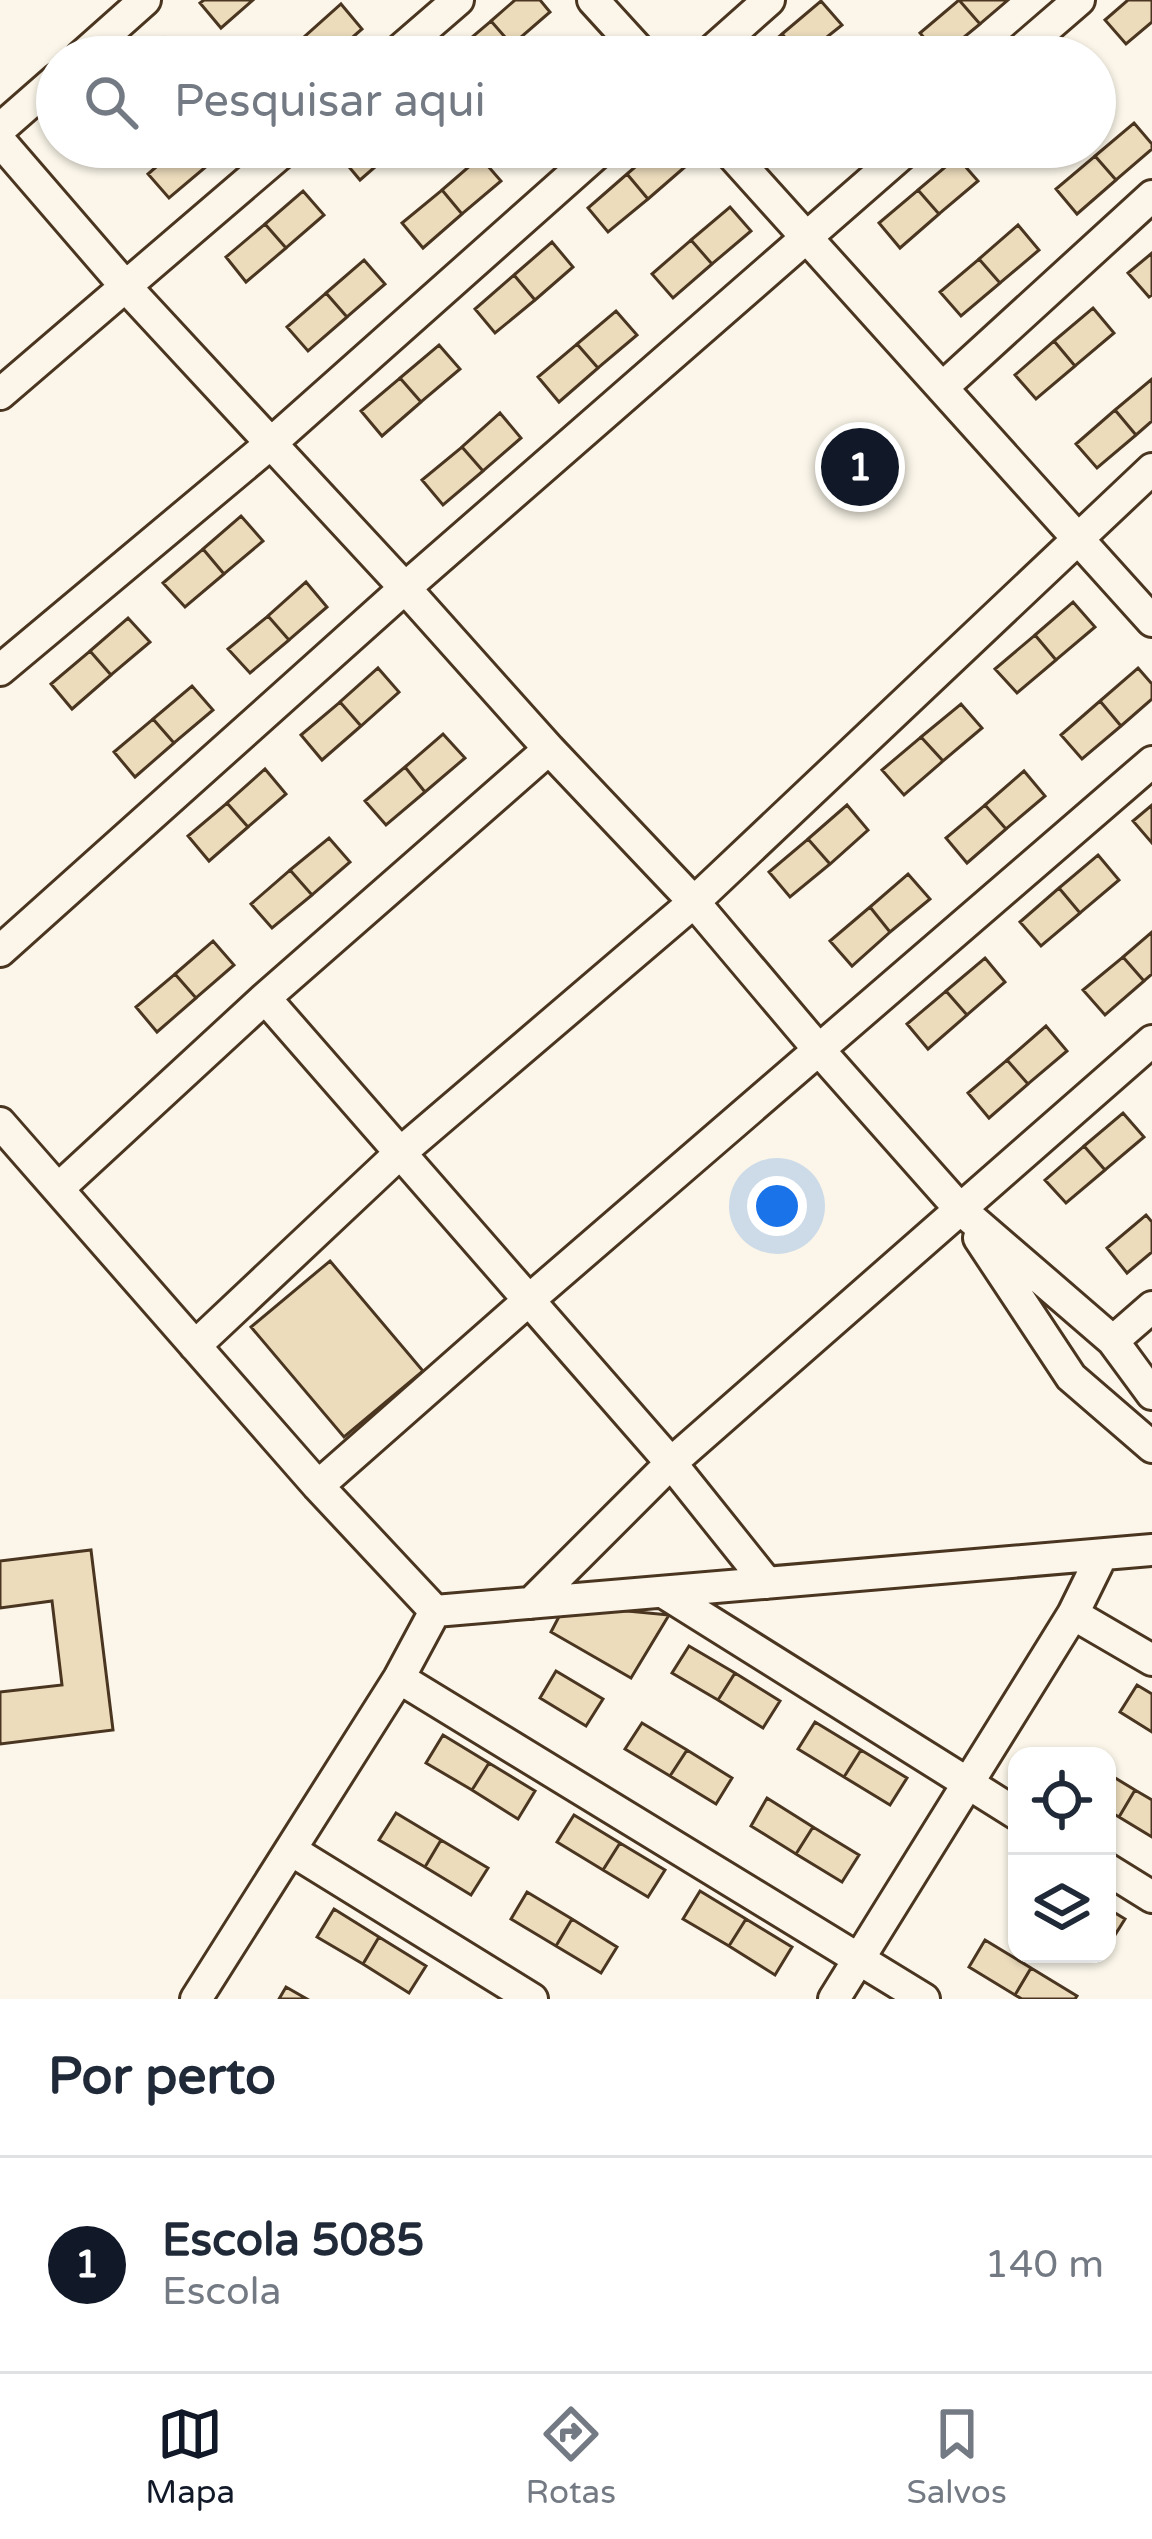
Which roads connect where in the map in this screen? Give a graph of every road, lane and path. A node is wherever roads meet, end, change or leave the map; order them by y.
1 (146, 0) edge
2 (458, 0) edge
3 (593, 0) edge
4 (769, 0) edge
5 (1078, 0) edge
6 (105, 36) edge
7 (416, 36) edge
8 (625, 36) edge
9 (729, 36) edge
10 (1037, 36) edge
11 (36, 97) edge
12 (0, 129) edge
13 (0, 141) edge
14 (264, 168) edge
15 (580, 168) edge
16 (744, 168) edge
17 (886, 168) edge
18 (1152, 196) edge
19 (807, 237) junction
20 (126, 287) junction
21 (942, 388) junction
22 (0, 394) edge
23 (269, 445) junction
24 (1152, 469) edge
25 (1078, 539) junction
26 (405, 588) junction
27 (1152, 621) edge
28 (0, 670) edge
29 (549, 749) junction
30 (1152, 762) edge
31 (694, 902) junction
32 (0, 951) edge
33 (265, 998) junction
34 (1152, 1040) edge
35 (819, 1050) junction
36 (0, 1123) edge
37 (400, 1154) junction
38 (58, 1189) junction
39 (959, 1208) junction
40 (529, 1300) junction
41 (1152, 1307) edge
42 (1113, 1341) junction
43 (195, 1346) junction
44 (1152, 1394) edge
45 (1152, 1447) edge
46 (671, 1462) junction
47 (319, 1486) junction
48 (1152, 1550) edge
49 (1102, 1555) junction
50 (767, 1583) junction
51 (664, 1592) junction
52 (531, 1603) junction
53 (435, 1611) junction
54 (1073, 1614) junction
55 (1152, 1660) edge
56 (399, 1678) junction
57 (968, 1784) junction
58 (1008, 1808) edge
59 (291, 1850) junction
60 (1116, 1875) edge
61 (1152, 1897) edge
62 (859, 1960) junction
63 (196, 1999) edge
64 (532, 1999) edge
65 (834, 1999) edge
66 (924, 1999) edge

1 - 6 street
2 - 7 street
3 - 8 street
4 - 9 street
5 - 10 street
11 - 12 street
13 - 20 street
14 - 20 street
15 - 23 street
16 - 19 street
17 - 19 street
18 - 21 street
19 - 21 street
19 - 26 street
20 - 22 street
20 - 23 street
21 - 25 street
23 - 26 street
23 - 28 street
24 - 25 street
25 - 27 street
25 - 31 street
26 - 29 street
26 - 32 street
29 - 31 street
29 - 33 street
30 - 35 street
31 - 35 street
31 - 37 street
33 - 37 street
33 - 38 street
34 - 39 street
35 - 39 street
35 - 40 street
36 - 38 street
37 - 40 street
37 - 43 street
38 - 43 street
39 - 42 street
39 - 45 street
39 - 46 street
40 - 46 street
40 - 47 street
41 - 42 street
42 - 44 street
43 - 47 street
46 - 50 street
46 - 52 street
47 - 53 street
48 - 49 street
49 - 50 street
49 - 54 street
50 - 51 street
51 - 52 street
51 - 57 street
52 - 53 street
53 - 56 street
54 - 55 street
54 - 57 street
56 - 59 street
56 - 62 street
57 - 58 street
57 - 62 street
59 - 63 street
59 - 64 street
60 - 61 street
62 - 65 street
62 - 66 street

